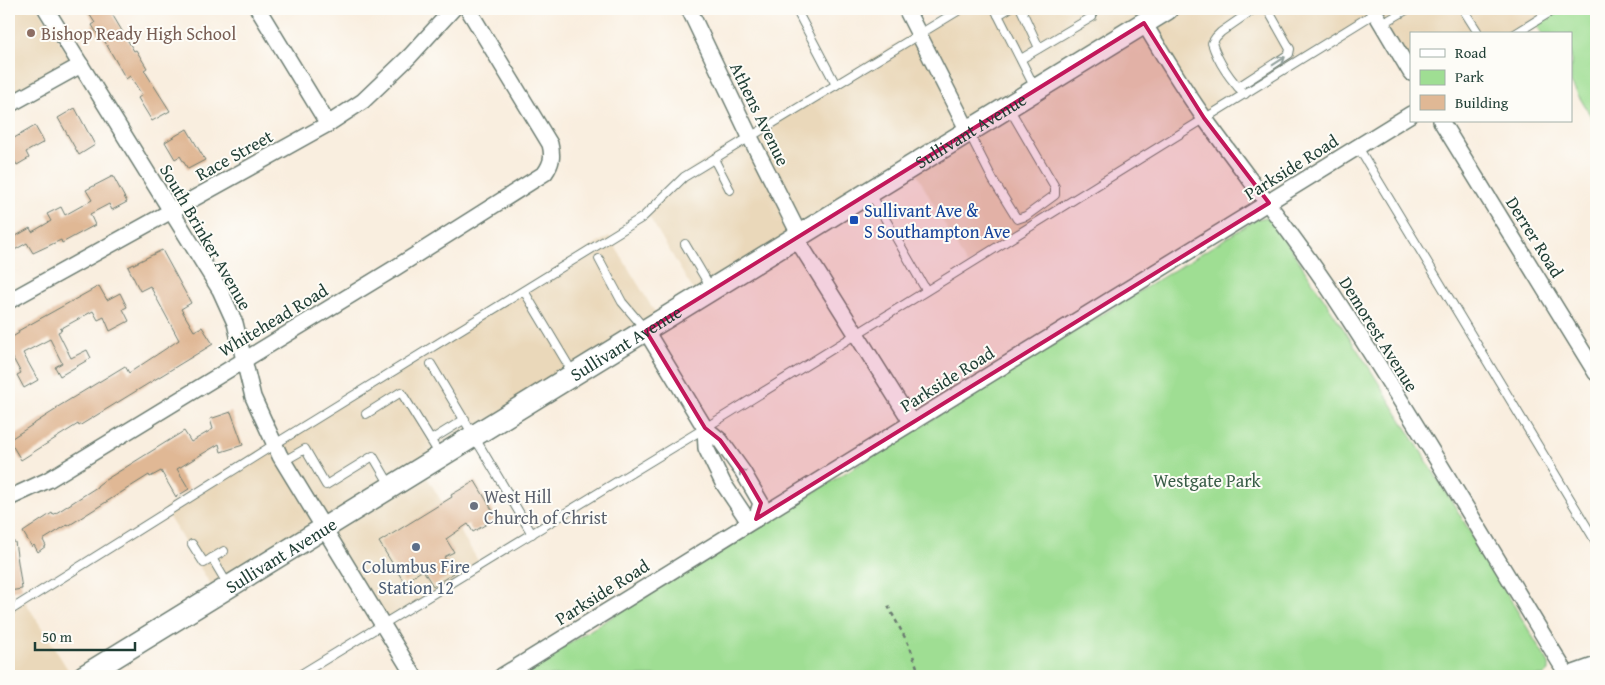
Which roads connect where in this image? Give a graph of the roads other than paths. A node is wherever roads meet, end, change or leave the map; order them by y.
1 (46, 9) edge
2 (258, 9) edge
3 (453, 9) edge
4 (468, 9) edge
5 (689, 9) edge
6 (796, 9) edge
7 (906, 9) edge
8 (961, 9) edge
9 (1008, 9) edge
10 (1021, 9) edge
11 (1088, 9) edge
12 (1167, 9) edge
13 (1254, 9) edge
14 (1266, 9) edge
15 (1408, 9) edge
16 (1463, 9) edge
17 (1555, 9) edge
18 (997, 12) edge
19 (1376, 15) edge
20 (1140, 16) edge
21 (1477, 31) dead end
22 (1518, 32) edge
23 (918, 36) junction
24 (1040, 48) junction
25 (1020, 59) junction
26 (81, 65) junction
27 (1410, 71) edge
28 (836, 85) junction
29 (1238, 87) junction
30 (1036, 90) junction
31 (1245, 94) junction
32 (9, 105) edge
33 (1009, 107) junction
34 (1410, 115) edge
35 (1204, 118) junction
36 (1442, 122) edge
37 (328, 124) junction
38 (968, 131) junction
39 (750, 137) junction
40 (1358, 147) junction
41 (714, 159) junction
42 (730, 190) dead end
43 (870, 192) junction
44 (1269, 203) junction
45 (172, 212) junction
46 (798, 237) junction
47 (685, 244) dead end
48 (599, 259) dead end
49 (524, 290) junction
50 (712, 290) junction
51 (926, 290) junction
52 (9, 301) edge
53 (646, 331) junction
54 (856, 334) junction
55 (244, 360) junction
56 (431, 364) dead end
57 (1596, 373) edge
58 (574, 375) junction
59 (366, 414) dead end
60 (912, 423) junction
61 (470, 428) junction
62 (706, 428) junction
63 (275, 444) junction
64 (436, 448) junction
65 (284, 461) junction
66 (392, 487) junction
67 (9, 498) edge
68 (756, 519) junction
69 (325, 528) junction
70 (532, 534) junction
71 (1596, 542) edge
72 (192, 544) dead end
73 (224, 551) dead end
74 (212, 558) junction
75 (229, 587) junction
76 (9, 611) edge
77 (383, 624) junction
78 (1596, 665) edge
79 (84, 676) edge
80 (298, 676) edge
81 (414, 676) edge
82 (502, 676) edge
83 (1567, 676) edge

1 - 26 street, South Brinker Avenue
2 - 37 street
3 - 37 street, Race Street
4 - 55 street, Whitehead Road
5 - 39 street, Athens Avenue
6 - 28 lane
7 - 23 street
8 - 23 lane
9 - 18 lane
10 - 24 lane
11 - 24 lane
12 - 20 main road, Sullivant Avenue
13 - 29 lane
29 -> 14 lane
15 - 19 lane
16 - 21 lane
17 - 22 lane
18 - 25 lane
19 - 27 street
19 - 31 lane
20 - 30 main road, Sullivant Avenue
20 - 35 street, Demorest Avenue
23 - 28 lane
23 - 38 street
24 - 25 lane
25 - 30 lane
26 - 32 street
26 - 45 street, South Brinker Avenue
28 - 39 lane
29 - 31 lane
30 - 33 main road, Sullivant Avenue
31 - 35 lane
33 - 38 main road, Sullivant Avenue
33 - 38 lane
34 - 40 street, Parkside Road
35 - 44 street, Demorest Avenue
35 - 51 lane
36 - 57 street, Derrer Road
37 - 45 street, Race Street
38 - 43 main road, Sullivant Avenue
39 - 41 lane
39 - 46 street, Athens Avenue
40 - 44 street, Parkside Road
40 - 71 lane
41 - 42 lane
41 - 49 lane
43 - 46 main road, Sullivant Avenue
43 - 51 lane
44 - 60 street, Parkside Road
44 - 83 street, Demorest Avenue
45 - 52 street, Race Street
45 - 55 street, South Brinker Avenue
46 - 50 main road, Sullivant Avenue
46 - 54 street, Athens Avenue
47 - 50 lane
48 - 53 lane
49 - 58 lane
49 - 63 lane
50 - 53 main road, Sullivant Avenue
51 - 54 lane
53 - 58 main road, Sullivant Avenue
53 - 62 street
54 - 60 street, Athens Avenue
54 - 62 lane
55 - 63 street, South Brinker Avenue
55 - 67 street, Whitehead Road
56 - 61 lane
58 - 61 main road, Sullivant Avenue
59 - 64 lane
60 - 68 street, Parkside Road
61 - 64 main road, Sullivant Avenue
61 - 70 lane
62 - 68 street
68 -> 62 street
62 - 70 lane
63 - 65 street, South Brinker Avenue
63 - 76 lane
64 - 66 main road, Sullivant Avenue
65 - 66 lane
65 - 69 street, South Brinker Avenue
66 - 69 main road, Sullivant Avenue
68 - 82 street, Parkside Road
69 - 75 main road, Sullivant Avenue
69 - 77 street, South Brinker Avenue
70 - 77 lane
72 - 74 lane
73 - 74 lane
74 - 75 lane
75 - 79 main road, Sullivant Avenue
77 - 80 lane
77 - 81 street, South Brinker Avenue
78 - 83 street

